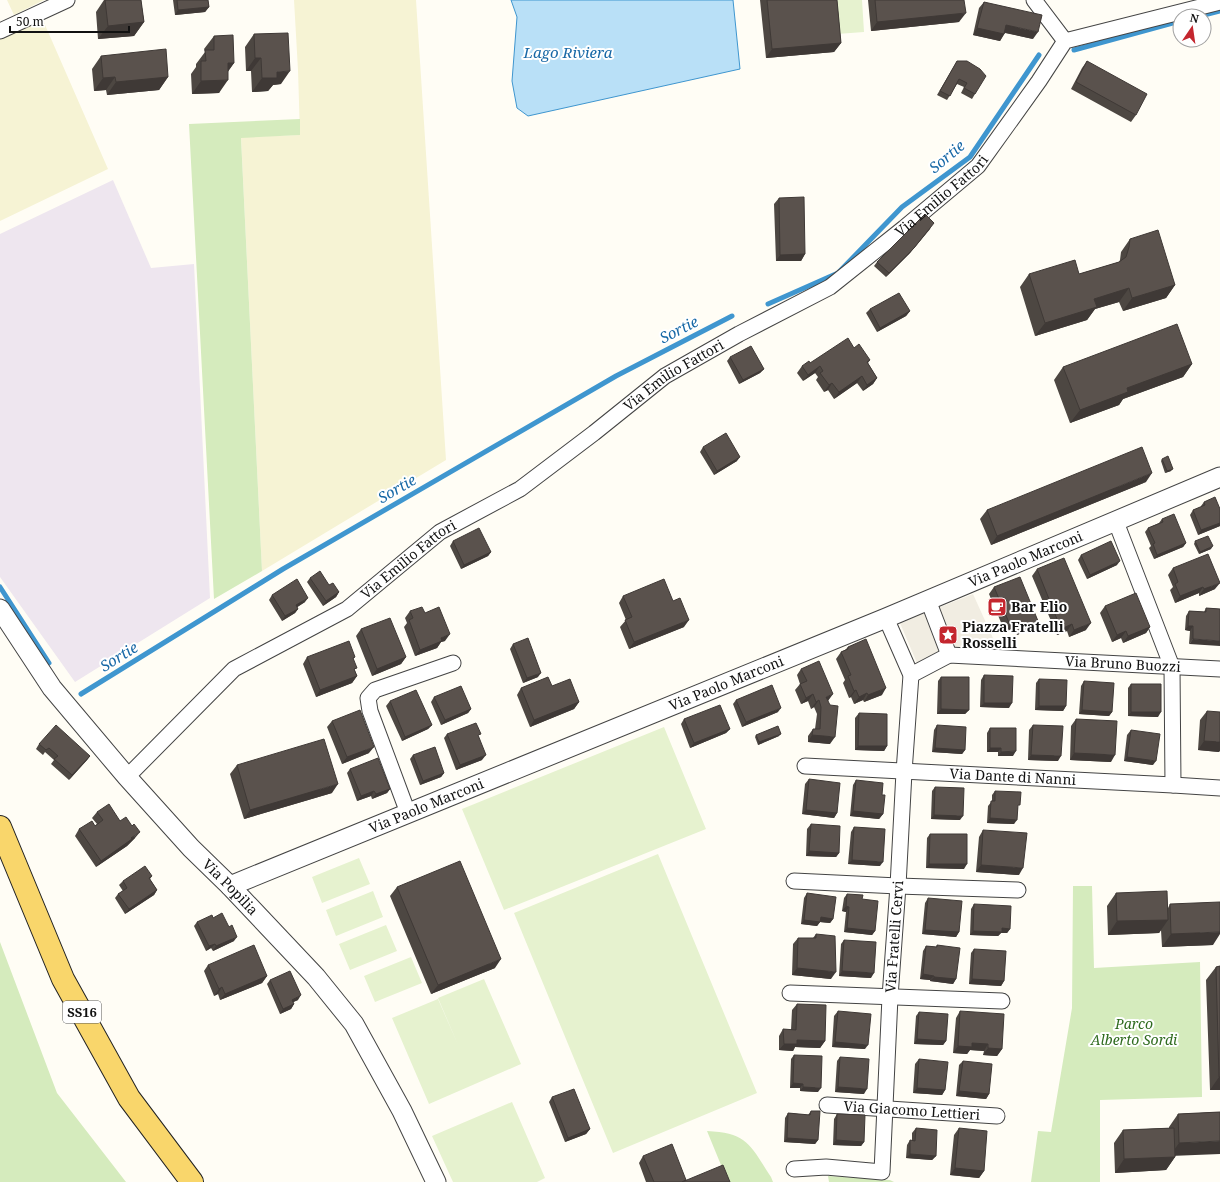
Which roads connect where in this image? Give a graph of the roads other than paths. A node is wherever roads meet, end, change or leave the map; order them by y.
1 (67, 0) edge
2 (1034, 0) edge
3 (1220, 2) edge
4 (0, 30) edge
5 (1065, 41) junction
6 (1220, 477) edge
7 (1116, 522) junction
8 (928, 600) junction
9 (0, 609) edge
10 (886, 618) junction
11 (950, 655) junction
12 (453, 663) dead end
13 (1172, 667) junction
14 (1220, 669) edge
15 (911, 675) junction
16 (805, 766) dead end
17 (904, 772) junction
18 (127, 777) junction
19 (1173, 785) junction
20 (1220, 788) edge
21 (408, 812) junction
22 (0, 827) edge
23 (794, 881) dead end
24 (230, 886) junction
25 (898, 886) junction
26 (1018, 890) dead end
27 (790, 993) dead end
28 (890, 996) junction
29 (1002, 1001) dead end
30 (827, 1105) dead end
31 (886, 1108) junction
32 (997, 1116) dead end
33 (794, 1169) dead end
34 (192, 1182) edge
35 (436, 1182) edge

1 - 4 street
2 - 5 street
3 - 5 street
5 - 18 street, Via Emilio Fattori
6 - 7 street, Via Paolo Marconi
7 - 8 street, Via Paolo Marconi
7 - 13 street
8 - 10 street, Via Paolo Marconi
8 - 11 street
9 - 18 street, Via Popilia
10 - 15 street, Via Fratelli Cervi
10 - 21 street, Via Paolo Marconi
11 - 13 street, Via Bruno Buozzi
11 - 15 street
12 - 21 street
13 - 14 street, Via Bruno Buozzi
13 - 19 street
15 - 17 street, Via Fratelli Cervi
16 - 17 street, Via Dante di Nanni
17 - 19 street, Via Dante di Nanni
17 - 25 street, Via Fratelli Cervi
18 - 24 street, Via Popilia
19 - 20 street, Via Dante di Nanni
21 - 24 street, Via Paolo Marconi
22 - 34 main road, SS16
23 - 25 street
24 - 35 street, Via Popilia
25 - 26 street
25 - 28 street, Via Fratelli Cervi
27 - 28 street
28 - 29 street
28 - 31 street, Via Fratelli Cervi
30 - 31 street, Via Giacomo Lettieri
31 - 32 street, Via Giacomo Lettieri
31 - 33 street, Via Fratelli Cervi

